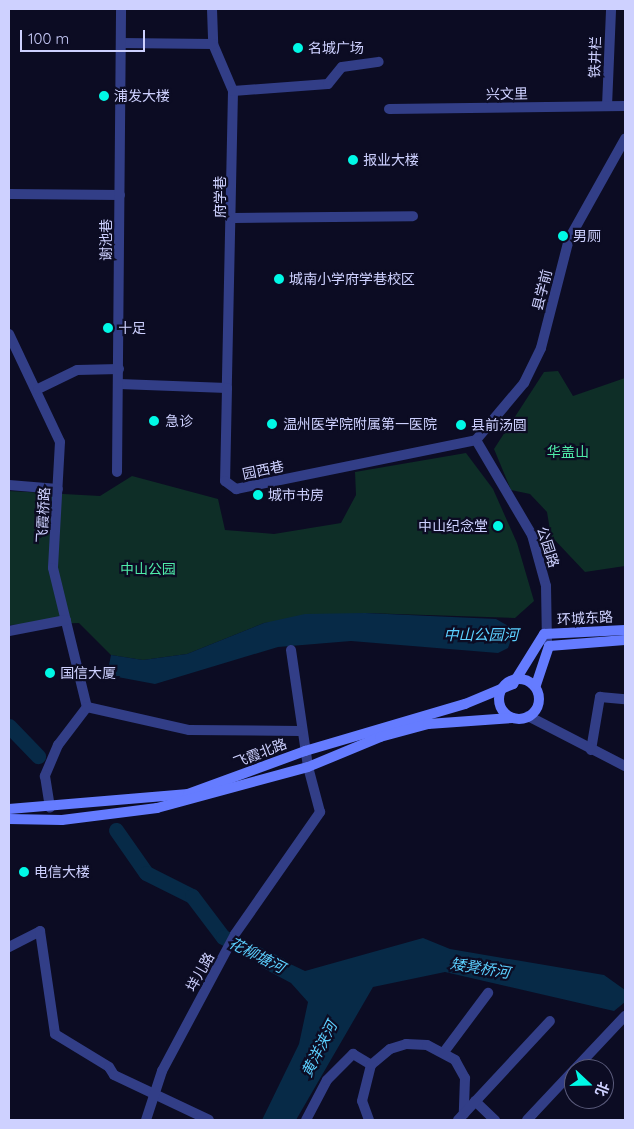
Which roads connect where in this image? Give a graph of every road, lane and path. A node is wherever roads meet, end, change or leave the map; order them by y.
1 (121, 9) edge
2 (212, 9) edge
3 (611, 9) edge
4 (121, 43) junction
5 (213, 44) junction
6 (379, 62) dead end
7 (233, 90) junction
8 (607, 106) junction
9 (625, 106) edge
10 (389, 109) dead end
11 (625, 139) edge
12 (9, 194) edge
13 (120, 195) junction
14 (413, 216) dead end
15 (234, 218) junction
16 (9, 334) edge
17 (119, 369) junction
18 (119, 384) junction
19 (227, 388) junction
20 (38, 389) junction
21 (476, 440) junction
22 (117, 472) dead end
23 (9, 485) edge
24 (58, 489) junction
25 (66, 620) junction
26 (625, 630) edge
27 (9, 631) edge
28 (544, 634) junction
29 (625, 640) edge
30 (549, 646) junction
31 (291, 650) dead end
32 (513, 684) junction
33 (536, 685) junction
34 (625, 699) edge
35 (87, 707) junction
36 (528, 716) junction
37 (512, 718) junction
38 (300, 731) junction
39 (305, 750) junction
40 (591, 750) junction
41 (625, 766) edge
42 (308, 767) junction
43 (50, 808) junction
44 (9, 809) edge
45 (9, 819) edge
46 (9, 947) edge
47 (488, 993) dead end
48 (625, 1016) edge
49 (550, 1021) dead end
50 (444, 1052) junction
51 (585, 1059) edge
52 (371, 1065) junction
53 (564, 1081) edge
54 (155, 1095) junction
55 (475, 1101) junction
56 (461, 1117) edge
57 (146, 1120) edge
58 (209, 1120) edge
59 (306, 1120) edge
60 (369, 1120) edge
61 (495, 1120) edge
62 (527, 1120) edge

1 - 4 street, 谢池巷
2 - 5 street, 府学巷
3 - 8 street, 铁井栏
4 - 5 street
4 - 13 street, 谢池巷
5 - 7 street, 府学巷
6 - 7 street
7 - 15 street, 府学巷
8 - 9 street, 兴文里
8 - 10 street, 兴文里
11 - 21 street, 县学前
12 - 13 street
13 - 17 street, 谢池巷
14 - 15 street
15 - 19 street, 府学巷
16 - 20 street, 飞霞桥路
17 - 18 street, 谢池巷
17 - 20 street
18 - 19 street
18 - 22 street, 谢池巷
19 - 21 street, 园西巷
20 - 24 street, 飞霞桥路
21 - 28 street, 公园路
23 - 24 street
24 - 25 street, 飞霞桥路
25 - 27 street
25 - 35 street, 飞霞桥路
26 - 28 main road, 环城东路
28 - 30 street, 公园路
28 - 32 main road, 环城东路
29 - 30 main road, 环城东路
30 - 33 main road, 环城东路
31 - 38 street
32 - 33 main road, 飞霞北路
32 - 37 main road
32 - 39 main road, 飞霞北路
33 - 36 main road
34 - 40 street
35 - 38 street
35 - 43 street
36 - 37 main road, 飞霞北路
36 - 40 street
37 - 42 main road, 飞霞北路
38 - 39 street
39 - 42 street
39 - 43 main road, 飞霞北路
40 - 41 street
42 - 45 main road, 飞霞北路
42 - 54 street, 垟儿路
43 - 44 main road, 飞霞北路
46 - 54 street
47 - 50 street
48 - 51 street
49 - 55 street
50 - 52 street
50 - 56 street
52 - 59 street
52 - 60 street
53 - 62 street
54 - 57 street, 垟儿路
54 - 58 street
55 - 56 street
55 - 61 street

